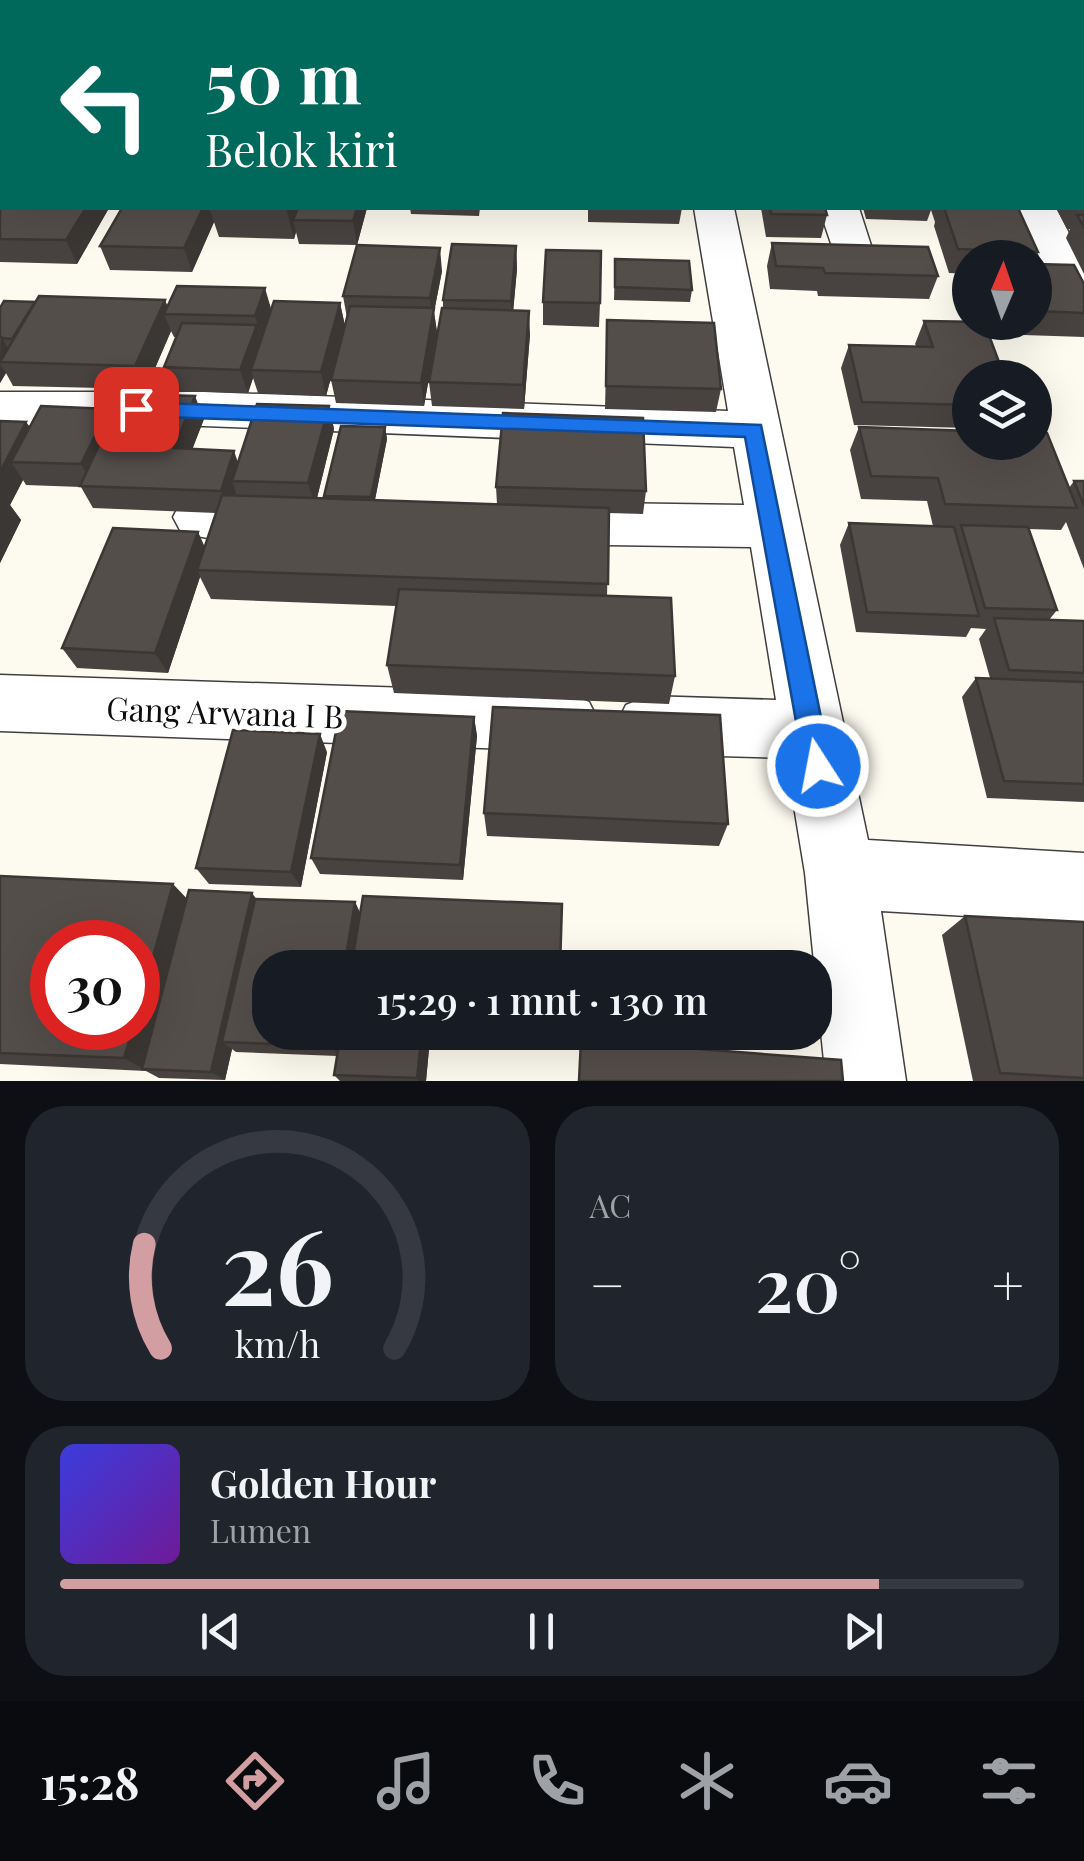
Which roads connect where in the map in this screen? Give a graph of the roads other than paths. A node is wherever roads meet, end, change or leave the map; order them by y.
1 (714, 210) edge
2 (840, 210) edge
3 (1037, 210) edge
4 (855, 261) edge
5 (1084, 304) edge
6 (0, 409) edge
7 (754, 430) junction
8 (200, 518) edge
9 (338, 520) edge
10 (496, 522) edge
11 (772, 526) junction
12 (0, 703) edge
13 (810, 730) junction
14 (840, 873) junction
15 (1084, 888) edge
16 (866, 1081) edge

1 - 7 street
2 - 4 street
3 - 5 street
6 - 7 street
7 - 11 street
8 - 9 street
10 - 11 street
11 - 13 street
12 - 13 street, Gang Arwana I B
13 - 14 street
14 - 15 street
14 - 16 street

